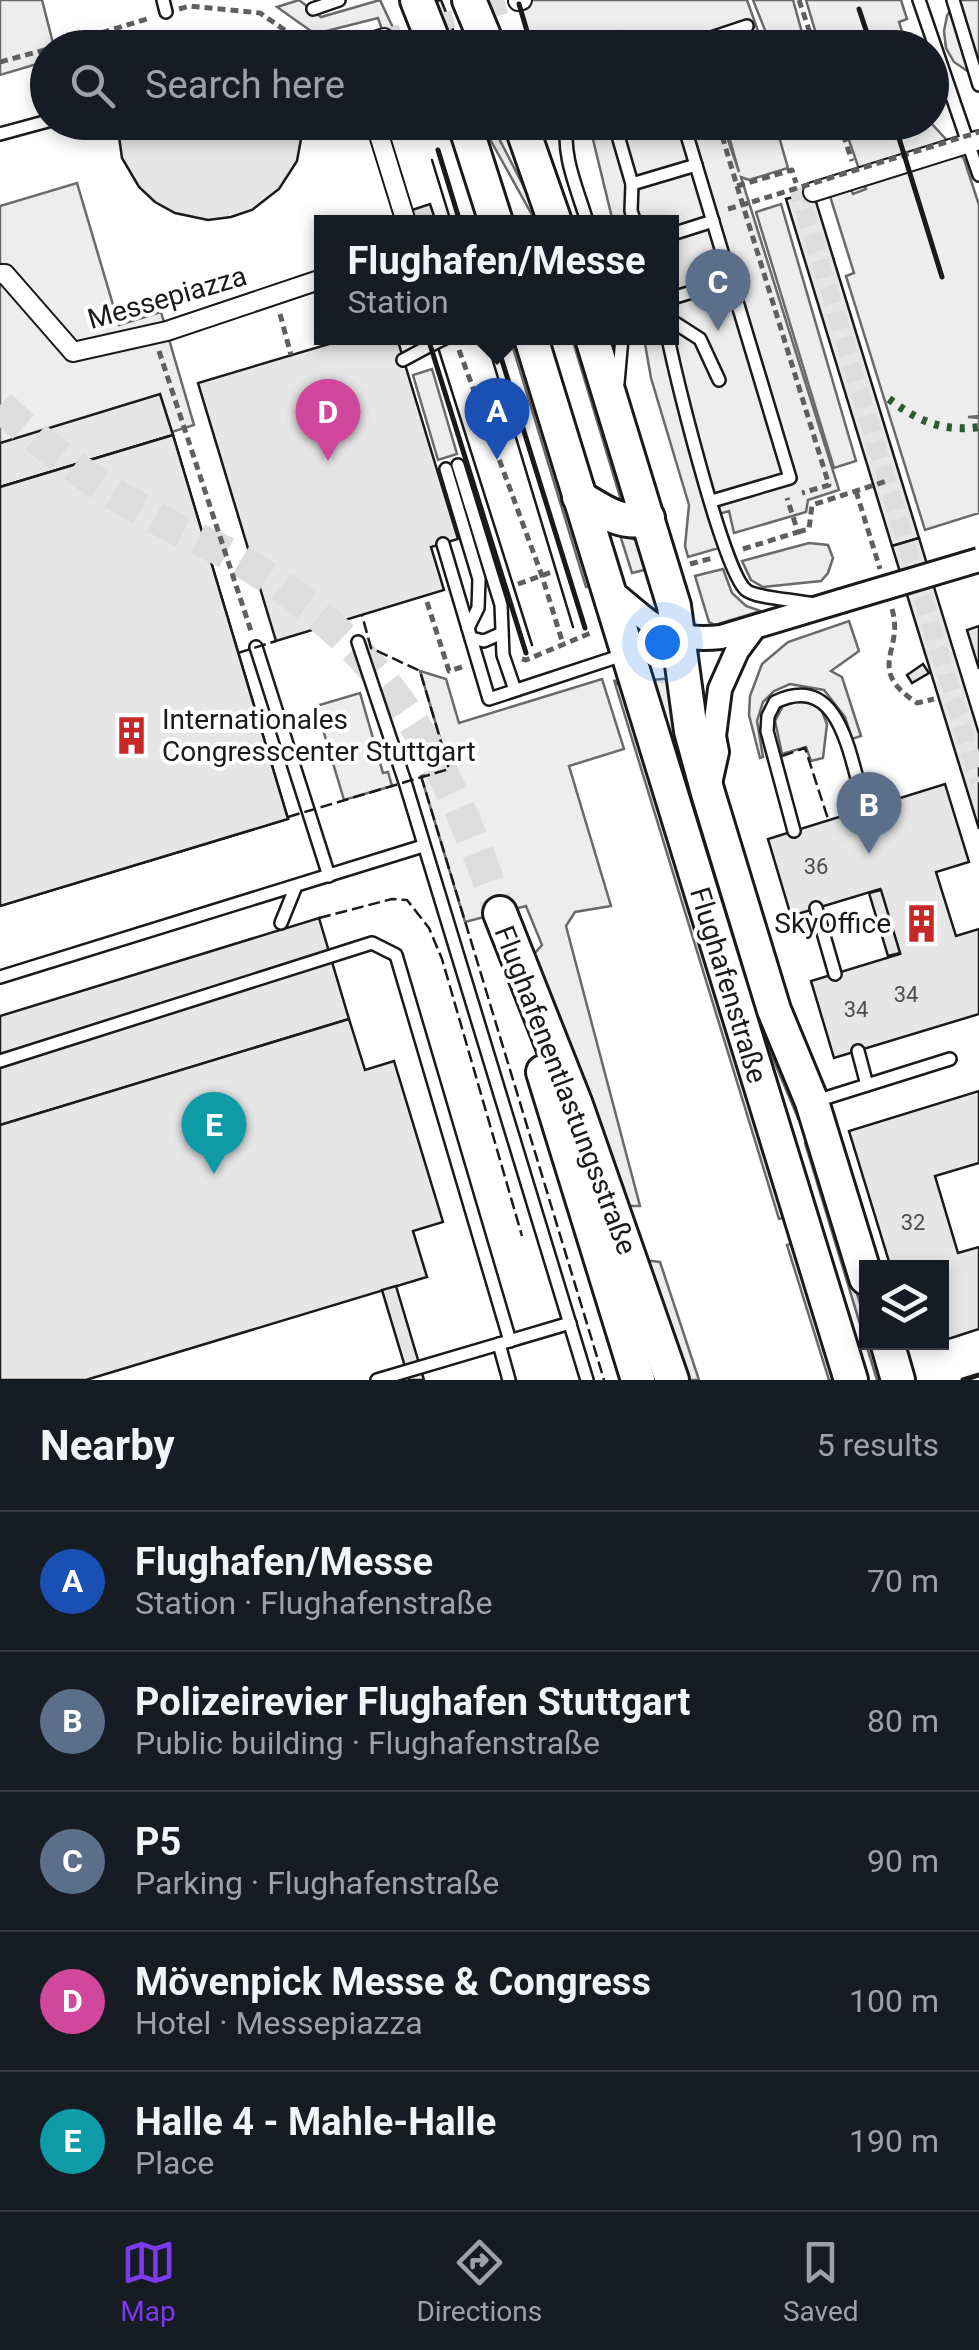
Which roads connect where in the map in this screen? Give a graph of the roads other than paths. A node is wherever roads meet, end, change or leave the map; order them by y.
1 (338, 0) edge
2 (417, 0) edge
3 (468, 0) edge
4 (919, 0) edge
5 (953, 0) edge
6 (312, 9) dead end
7 (748, 26) dead end
8 (429, 30) edge
9 (482, 30) edge
10 (736, 30) edge
11 (931, 30) edge
12 (949, 73) edge
13 (979, 85) edge
14 (30, 126) edge
15 (0, 134) edge
16 (976, 139) edge
17 (381, 140) edge
18 (470, 140) edge
19 (526, 140) edge
20 (566, 140) edge
21 (620, 140) edge
22 (688, 140) edge
23 (696, 165) junction
24 (979, 176) edge
25 (632, 184) junction
26 (813, 192) dead end
27 (580, 199) junction
28 (551, 210) edge
29 (404, 215) edge
30 (494, 215) edge
31 (585, 215) edge
32 (632, 215) edge
33 (712, 218) junction
34 (679, 231) edge
35 (0, 274) edge
36 (731, 280) junction
37 (314, 282) edge
38 (679, 296) edge
39 (679, 326) edge
40 (431, 345) edge
41 (533, 345) edge
42 (594, 345) edge
43 (621, 345) edge
44 (670, 345) edge
45 (403, 360) dead end
46 (718, 380) dead end
47 (614, 407) junction
48 (579, 497) junction
49 (712, 501) junction
50 (648, 518) junction
51 (443, 544) dead end
52 (979, 560) edge
53 (609, 589) junction
54 (833, 604) junction
55 (754, 628) junction
56 (502, 632) junction
57 (469, 633) junction
58 (680, 638) junction
59 (358, 642) dead end
60 (256, 647) road end
61 (628, 653) junction
62 (515, 690) junction
63 (708, 793) junction
64 (864, 803) dead end
65 (794, 831) dead end
66 (423, 846) junction
67 (329, 876) junction
68 (296, 886) junction
69 (816, 908) dead end
70 (281, 923) dead end
71 (835, 974) dead end
72 (0, 977) edge
73 (858, 1051) dead end
74 (950, 1060) dead end
75 (0, 1061) edge
76 (868, 1085) junction
77 (800, 1124) junction
78 (859, 1262) edge
79 (570, 1323) junction
80 (504, 1343) junction
81 (889, 1350) edge
82 (891, 1350) edge
83 (378, 1380) edge
84 (510, 1380) edge
85 (587, 1380) edge
86 (638, 1380) edge
87 (672, 1380) edge
88 (851, 1380) edge
89 (898, 1380) edge
90 (908, 1380) edge

1 - 6 lane
2 - 8 main road
3 - 9 main road
4 - 11 lane
5 - 13 lane
7 - 10 lane
12 - 16 lane
14 - 15 lane
16 - 24 lane
16 - 26 street
17 - 29 street
18 - 30 main road
19 - 28 main road
20 - 27 lane
21 - 25 lane
22 - 23 lane
23 - 25 lane
23 - 33 lane
25 - 32 lane
27 - 28 lane
27 - 31 lane
33 - 34 lane
33 - 36 lane
35 - 37 street, Messepiazza
36 - 38 lane
36 - 49 lane
39 - 46 lane
40 - 45 lane, bridge
41 - 48 main road, Flughafenstraße
42 - 47 main road, Flughafenstraße
43 - 47 lane
44 - 49 lane
47 - 50 main road, Flughafenstraße
48 - 50 main road
48 - 53 main road, Flughafenstraße
49 - 54 lane
50 - 58 main road, Flughafenstraße
51 - 57 lane
52 - 54 street, bridge
53 - 58 street
53 - 61 main road, Flughafenstraße
54 - 55 street
55 - 58 street
55 - 63 street
56 - 57 lane
56 - 57 lane
56 - 62 lane
57 - 62 lane
58 - 63 main road, Flughafenstraße
59 - 66 lane
60 - 67 lane
61 - 62 lane
61 - 77 main road, Flughafenstraße
63 - 77 main road, Flughafenstraße
64 - 65 lane
66 - 67 lane
66 - 79 lane
67 - 68 lane
68 - 70 lane
68 - 72 lane
69 - 71 lane
73 - 76 lane
74 - 76 lane
75 - 80 lane
76 - 77 lane
77 - 78 main road, Flughafenstraße
77 - 88 main road, Flughafenstraße
79 - 80 lane
79 - 85 lane
80 - 83 lane
80 - 84 lane
81 - 89 main road
82 - 90 street
86 - 87 main road, Flughafenentlastungsstraße

